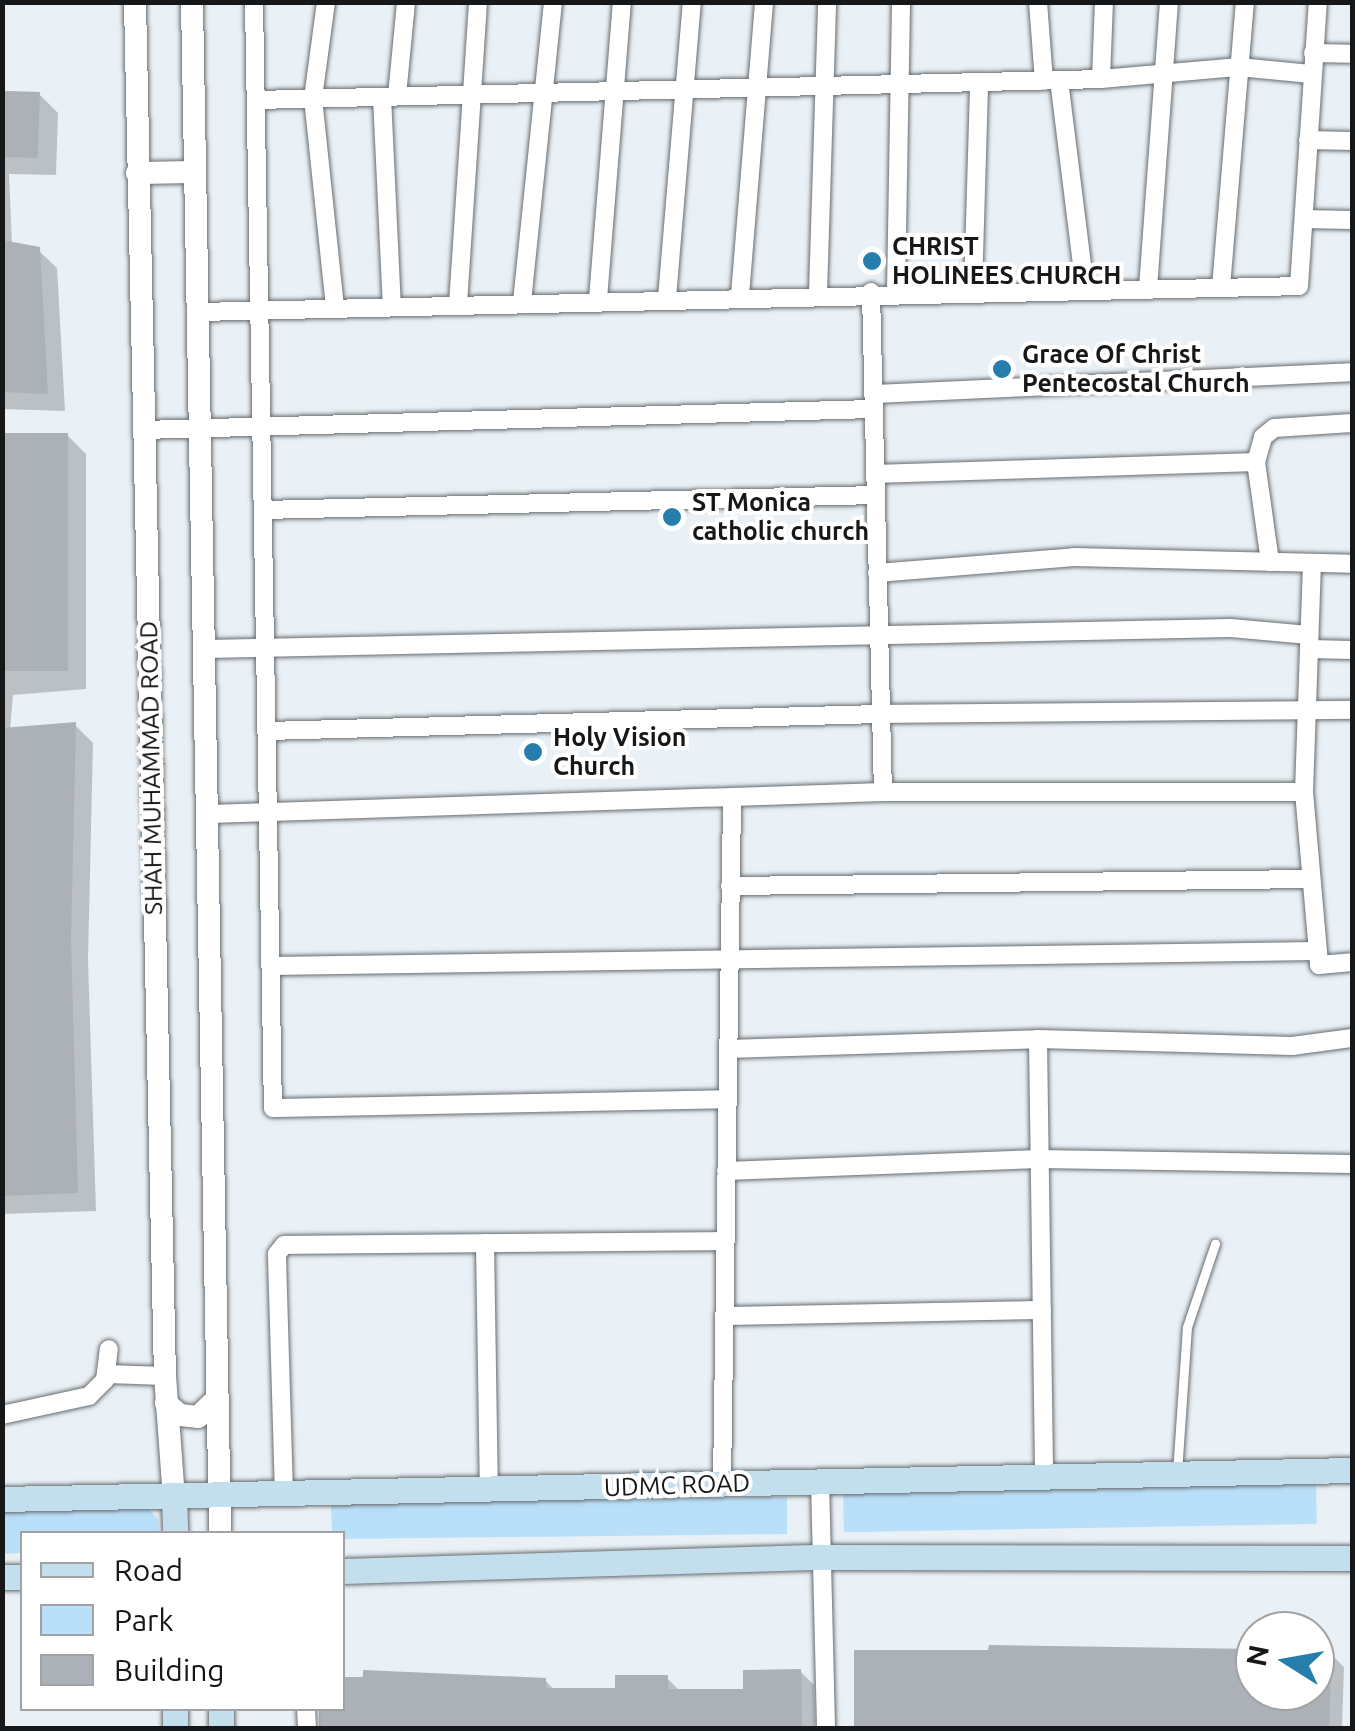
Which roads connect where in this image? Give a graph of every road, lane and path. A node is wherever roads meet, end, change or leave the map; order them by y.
1 (135, 2) edge
2 (192, 2) edge
3 (254, 2) edge
4 (326, 2) edge
5 (406, 2) edge
6 (478, 2) edge
7 (554, 2) edge
8 (622, 2) edge
9 (692, 2) edge
10 (764, 2) edge
11 (826, 2) edge
12 (901, 2) edge
13 (1038, 2) edge
14 (1104, 2) edge
15 (1169, 2) edge
16 (1245, 2) edge
17 (1318, 2) edge
18 (1313, 53) junction
19 (1352, 54) edge
20 (1239, 67) junction
21 (1164, 72) junction
22 (1311, 74) junction
23 (1101, 79) junction
24 (1052, 80) junction
25 (978, 82) junction
26 (900, 84) junction
27 (824, 85) junction
28 (685, 88) junction
29 (758, 88) junction
30 (615, 89) junction
31 (544, 90) junction
32 (469, 95) junction
33 (390, 96) junction
34 (313, 98) junction
35 (256, 100) junction
36 (1308, 140) junction
37 (1352, 141) edge
38 (195, 172) junction
39 (137, 173) junction
40 (1304, 219) junction
41 (1352, 220) edge
42 (1220, 287) junction
43 (1148, 288) junction
44 (1085, 289) junction
45 (973, 290) junction
46 (871, 292) junction
47 (896, 292) junction
48 (818, 294) junction
49 (740, 295) junction
50 (666, 298) junction
51 (598, 299) junction
52 (522, 302) junction
53 (458, 304) junction
54 (392, 306) junction
55 (336, 308) junction
56 (260, 310) junction
57 (198, 312) junction
58 (1352, 372) edge
59 (873, 402) junction
60 (1352, 422) edge
61 (262, 425) junction
62 (201, 428) junction
63 (142, 430) junction
64 (1256, 462) junction
65 (875, 474) junction
66 (876, 496) junction
67 (263, 510) junction
68 (1270, 562) junction
69 (1312, 563) junction
70 (1352, 564) edge
71 (877, 572) junction
72 (879, 632) junction
73 (1309, 642) junction
74 (265, 647) junction
75 (206, 649) junction
76 (1352, 650) edge
77 (1307, 709) junction
78 (1352, 710) edge
79 (881, 714) junction
80 (266, 732) junction
81 (883, 792) junction
82 (1304, 792) junction
83 (732, 800) junction
84 (210, 814) junction
85 (268, 814) junction
86 (1311, 879) junction
87 (730, 886) junction
88 (1318, 951) junction
89 (730, 957) junction
90 (1352, 962) edge
91 (271, 966) junction
92 (1352, 1038) edge
93 (1038, 1039) junction
94 (728, 1049) junction
95 (728, 1099) junction
96 (1039, 1159) junction
97 (1352, 1164) edge
98 (726, 1170) junction
99 (726, 1241) junction
100 (485, 1243) junction
101 (1215, 1244) dead end
102 (1042, 1310) junction
103 (724, 1316) junction
104 (110, 1350) dead end
105 (107, 1374) junction
106 (165, 1376) junction
107 (218, 1398) junction
108 (166, 1403) junction
109 (2, 1414) edge
110 (1352, 1470) edge
111 (1044, 1476) junction
112 (1177, 1476) junction
113 (820, 1481) junction
114 (722, 1483) junction
115 (490, 1490) junction
116 (284, 1494) junction
117 (220, 1496) junction
118 (2, 1498) edge
119 (174, 1498) junction
120 (175, 1531) edge
121 (220, 1531) edge
122 (822, 1557) junction
123 (1352, 1558) edge
124 (345, 1571) edge
125 (826, 1728) edge

1 - 39 street, SHAH MUHAMMAD ROAD
2 - 38 street
3 - 35 street
4 - 34 street
5 - 33 street
6 - 32 street
7 - 31 street
8 - 30 street
9 - 28 street
10 - 29 street
11 - 27 street
12 - 26 street
13 - 24 street
14 - 23 street
15 - 21 street
16 - 20 street
17 - 18 street
18 - 19 street
18 - 22 street
20 - 21 street
20 - 22 street
20 - 42 street
21 - 23 street
21 - 43 street
22 - 36 street
23 - 24 street
24 - 25 street
24 - 44 street
25 - 26 street
25 - 45 street
26 - 27 street
26 - 47 street
27 - 29 street
27 - 48 street
28 - 29 street
28 - 30 street
28 - 50 street
29 - 49 street
30 - 31 street
30 - 51 street
31 - 32 street
31 - 52 street
32 - 33 street
32 - 53 street
33 - 34 street
33 - 54 street
34 - 35 street
34 - 55 street
35 - 56 street
36 - 37 street
36 - 40 street
38 - 39 street
38 - 57 street
39 - 63 street, SHAH MUHAMMAD ROAD
40 - 41 street
40 - 42 street
42 - 43 street
43 - 44 street
44 - 45 street
45 - 47 street
46 - 47 street
46 - 48 street
46 - 59 street
48 - 49 street
49 - 50 street
50 - 51 street
51 - 52 street
52 - 53 street
53 - 54 street
54 - 55 street
55 - 56 street
56 - 57 street
56 - 61 street
57 - 62 street
58 - 59 street
59 - 61 street
59 - 65 street
60 - 64 street
61 - 62 street
61 - 67 street
62 - 63 street
62 - 75 street
63 - 106 street, SHAH MUHAMMAD ROAD
64 - 65 street
64 - 68 street
65 - 66 street
66 - 67 street
66 - 71 street
67 - 74 street
68 - 69 street
68 - 71 street
69 - 70 street
69 - 73 street
71 - 72 street
72 - 73 street
72 - 74 street
72 - 79 street
73 - 76 street
73 - 77 street
74 - 75 street
74 - 80 street
75 - 84 street
77 - 78 street
77 - 79 street
77 - 82 street
79 - 80 street
79 - 81 street
80 - 85 street
81 - 82 street
81 - 83 street
82 - 86 street
83 - 85 street
83 - 87 street
84 - 85 street
84 - 107 street
85 - 91 street
86 - 87 street
86 - 88 street
87 - 89 street
88 - 89 street
88 - 90 street
89 - 91 street
89 - 94 street
91 - 95 street
92 - 93 street
93 - 94 street
93 - 96 street
94 - 95 street
95 - 98 street
96 - 97 street
96 - 98 street
96 - 102 street
98 - 99 street
99 - 100 street
99 - 103 street
100 - 115 street
100 - 116 street
101 - 112 lane
102 - 103 street
102 - 111 street
103 - 114 street
104 - 105 street
105 - 106 street
105 - 109 street
106 - 108 street, SHAH MUHAMMAD ROAD
107 - 108 street
107 - 117 street
108 - 119 street, SHAH MUHAMMAD ROAD
110 - 112 main road, UDMC ROAD
111 - 112 main road, UDMC ROAD
111 - 113 main road, UDMC ROAD
113 - 114 main road, UDMC ROAD
113 - 122 street
114 - 115 main road, UDMC ROAD
115 - 116 main road, UDMC ROAD
116 - 117 main road, UDMC ROAD
117 - 119 main road, UDMC ROAD
117 - 121 street
118 - 119 main road, UDMC ROAD
119 - 120 main road, SHAH MUHAMMAD ROAD
122 - 123 main road
122 - 124 main road
122 - 125 street

